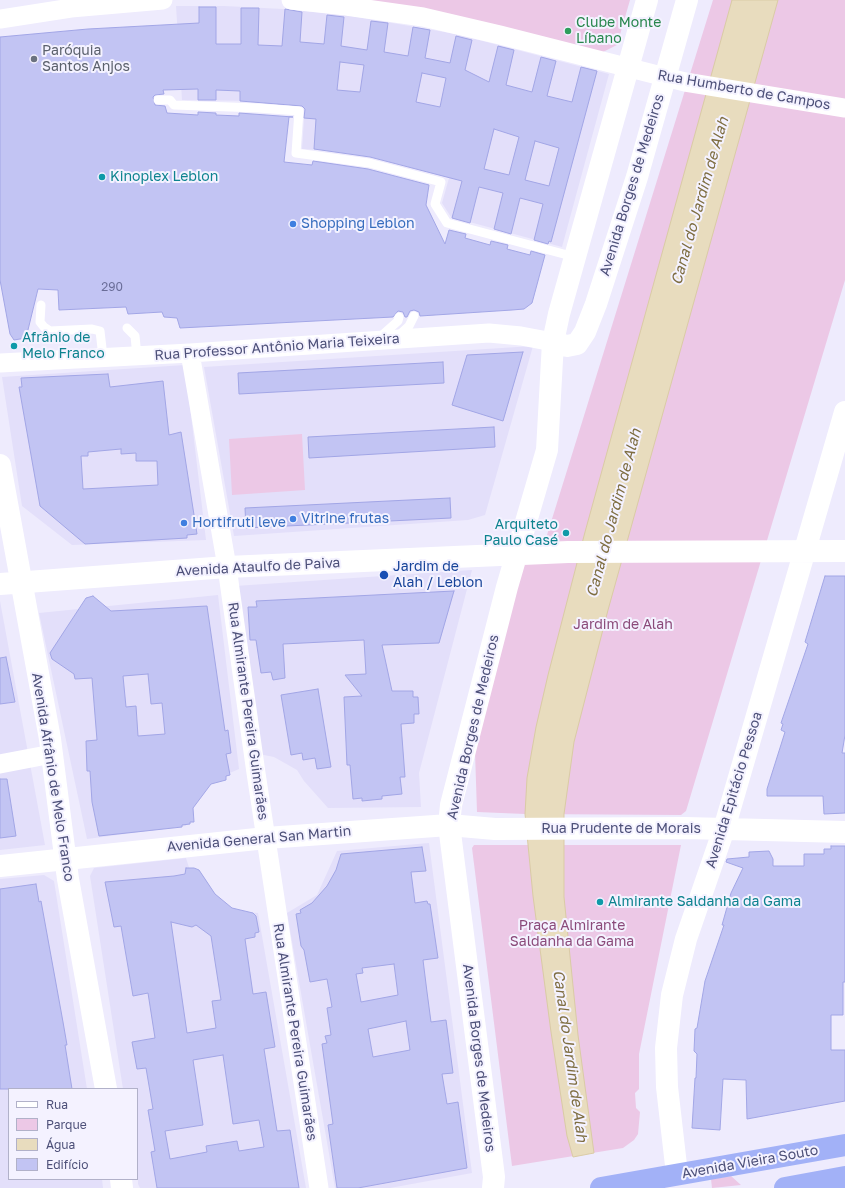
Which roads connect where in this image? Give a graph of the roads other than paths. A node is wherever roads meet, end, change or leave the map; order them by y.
1 (163, 0) edge
2 (291, 0) edge
3 (647, 0) edge
4 (687, 0) edge
5 (0, 19) edge
6 (628, 67) junction
7 (666, 77) junction
8 (158, 100) dead end
9 (845, 108) edge
10 (575, 257) junction
11 (41, 306) dead end
12 (414, 316) dead end
13 (399, 317) dead end
14 (127, 328) dead end
15 (385, 340) junction
16 (553, 342) junction
17 (190, 353) junction
18 (137, 356) junction
19 (103, 357) junction
20 (0, 363) edge
21 (845, 412) edge
22 (0, 465) edge
23 (805, 551) junction
24 (845, 552) edge
25 (516, 555) junction
26 (227, 567) junction
27 (10, 583) edge
28 (52, 754) junction
29 (0, 764) edge
30 (449, 825) junction
31 (518, 829) joint
32 (724, 829) junction
33 (845, 832) edge
34 (266, 838) junction
35 (66, 859) junction
36 (0, 866) edge
37 (106, 1088) edge
38 (845, 1146) edge
39 (677, 1174) junction
40 (845, 1177) edge
41 (319, 1188) edge
42 (493, 1188) edge
43 (602, 1188) edge
44 (658, 1188) edge
45 (785, 1188) edge

1 - 5 street
2 - 6 street, Rua Humberto de Campos
3 - 6 main road, Avenida Borges de Medeiros
4 - 7 main road, Avenida Borges de Medeiros
6 - 7 street, Rua Humberto de Campos
6 - 10 main road, Avenida Borges de Medeiros
7 - 9 street, Rua Humberto de Campos
7 - 16 main road, Avenida Borges de Medeiros
8 - 10 lane
10 - 16 main road, Avenida Borges de Medeiros
11 - 19 lane
12 - 15 lane
13 - 15 lane
14 - 18 lane
15 - 16 street, Rua Professor Antônio Maria Teixeira
15 - 17 street, Rua Professor Antônio Maria Teixeira
16 - 25 main road, Avenida Borges de Medeiros
17 - 18 street, Rua Professor Antônio Maria Teixeira
17 - 26 street, Rua Almirante Pereira Guimarães
18 - 19 street, Rua Professor Antônio Maria Teixeira
19 - 20 street, Rua Professor Antônio Maria Teixeira
21 - 23 main road, Avenida Epitácio Pessoa
22 - 27 main road, Avenida Afrânio de Melo Franco
23 - 24 main road, Avenida Ataulfo de Paiva
23 - 25 main road, Avenida Ataulfo de Paiva
23 - 32 main road, Avenida Epitácio Pessoa
25 - 26 main road, Avenida Ataulfo de Paiva
25 - 30 main road, Avenida Borges de Medeiros
26 - 27 main road, Avenida Ataulfo de Paiva
26 - 34 street, Rua Almirante Pereira Guimarães
27 - 28 main road, Avenida Afrânio de Melo Franco
28 - 29 street
28 - 35 main road, Avenida Afrânio de Melo Franco
30 - 31 main road, Avenida General San Martin
30 - 34 main road, Avenida General San Martin
30 - 42 main road, Avenida Borges de Medeiros
31 - 32 main road, Rua Prudente de Morais
32 - 33 main road, Rua Prudente de Morais
32 - 39 main road, Avenida Epitácio Pessoa
34 - 35 main road, Avenida General San Martin
34 - 41 street, Rua Almirante Pereira Guimarães
35 - 36 main road, Avenida General San Martin
35 - 37 main road, Avenida Afrânio de Melo Franco
38 - 39 highway, Avenida Vieira Souto
39 - 43 highway, Avenida Vieira Souto
39 - 44 highway
40 - 45 highway

